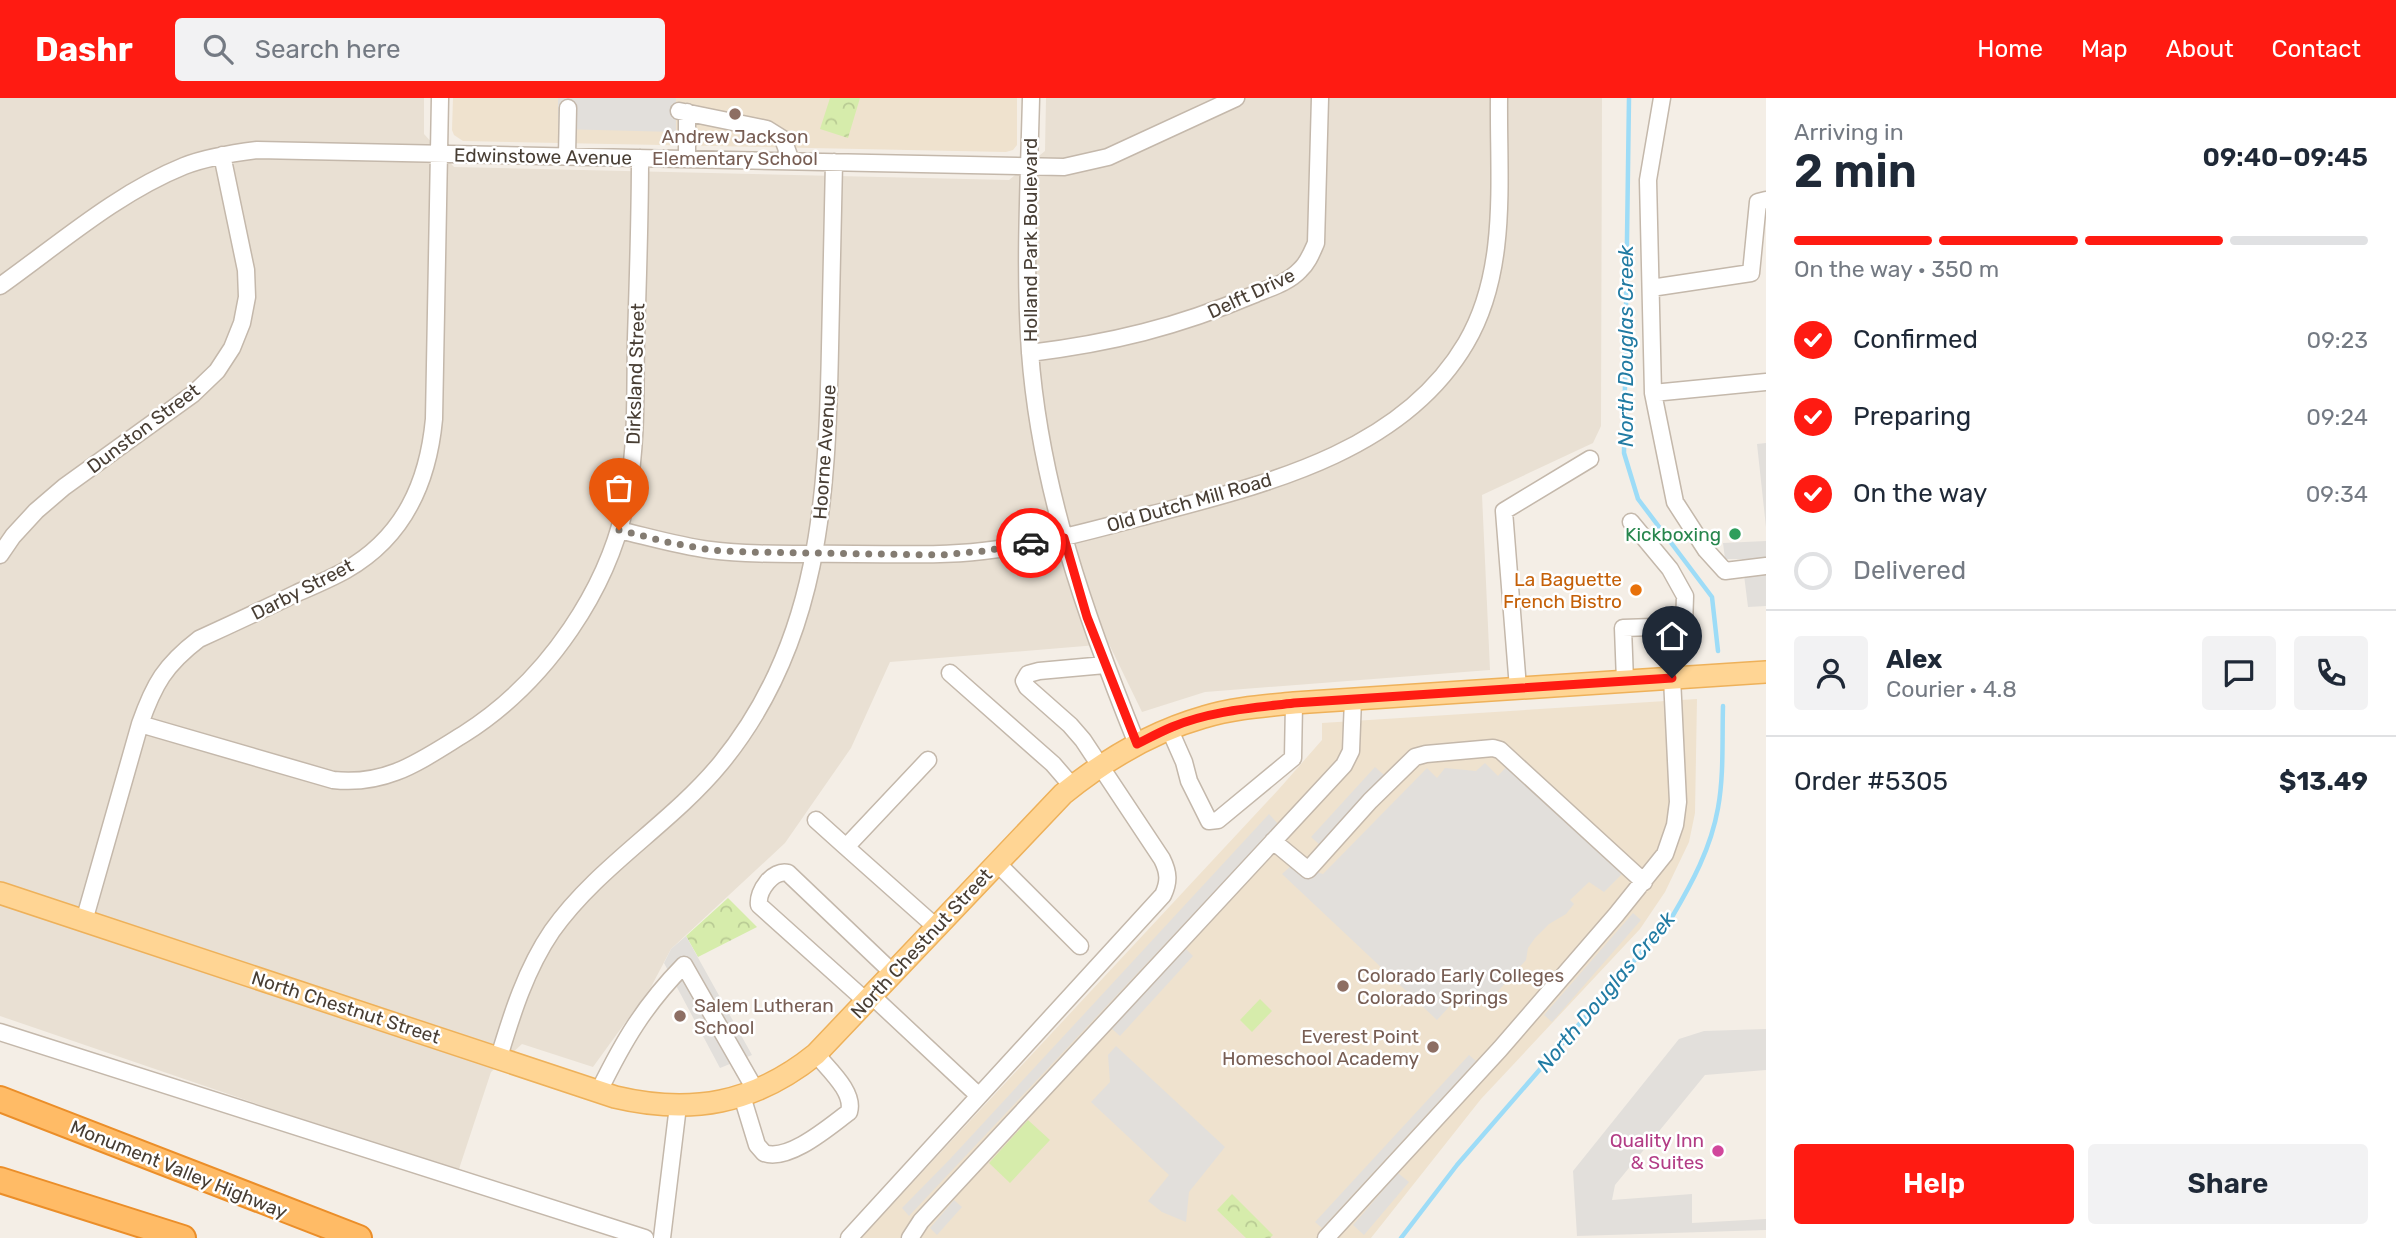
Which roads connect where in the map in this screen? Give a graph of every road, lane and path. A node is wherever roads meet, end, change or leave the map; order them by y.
1 (440, 98) edge
2 (1031, 98) edge
3 (1236, 98) edge
4 (1320, 98) edge
5 (1499, 98) edge
6 (1661, 98) edge
7 (568, 108) dead end
8 (439, 153) junction
9 (222, 155) junction
10 (567, 156) junction
11 (640, 158) junction
12 (687, 159) junction
13 (791, 162) junction
14 (834, 162) junction
15 (1029, 165) junction
16 (1766, 200) edge
17 (1760, 244) edge
18 (0, 286) edge
19 (1651, 288) junction
20 (1030, 353) junction
21 (1766, 382) edge
22 (1653, 393) junction
23 (1590, 459) dead end
24 (1631, 522) dead end
25 (619, 530) junction
26 (1064, 538) junction
27 (815, 554) junction
28 (0, 555) edge
29 (1766, 566) edge
30 (1105, 665) junction
31 (950, 673) dead end
32 (1766, 673) edge
33 (1672, 678) junction
34 (1625, 681) junction
35 (1518, 688) junction
36 (1353, 699) junction
37 (1294, 703) junction
38 (140, 724) junction
39 (1169, 728) junction
40 (1137, 744) junction
41 (928, 760) dead end
42 (1099, 766) junction
43 (1072, 786) junction
44 (816, 820) dead end
45 (1273, 841) junction
46 (846, 847) junction
47 (997, 863) junction
48 (1644, 882) junction
49 (0, 893) edge
50 (84, 921) junction
51 (936, 927) junction
52 (1080, 946) dead end
53 (893, 973) junction
54 (869, 998) junction
55 (0, 1032) edge
56 (816, 1054) junction
57 (499, 1057) junction
58 (599, 1091) junction
59 (749, 1094) junction
60 (979, 1096) junction
61 (0, 1099) edge
62 (678, 1106) junction
63 (0, 1180) edge
64 (183, 1238) edge
65 (359, 1238) edge
66 (645, 1238) edge
67 (662, 1238) edge
68 (849, 1238) edge
69 (910, 1238) edge
70 (1326, 1238) edge

1 - 8 street, Darby Street
2 - 15 street, Holland Park Boulevard
3 - 15 street, Edwinstowe Avenue
4 - 20 street, Delft Drive
5 - 26 street, Old Dutch Mill Road
6 - 19 street
7 - 10 street
8 - 9 street, Edwinstowe Avenue
8 - 10 street, Edwinstowe Avenue
8 - 38 street, Darby Street
9 - 18 street, Edwinstowe Avenue
9 - 28 street, Dunston Street
10 - 11 street, Edwinstowe Avenue
11 - 12 street, Edwinstowe Avenue
11 - 25 street, Dirksland Street
12 - 13 street, Edwinstowe Avenue
12 - 13 street
13 - 14 street, Edwinstowe Avenue
14 - 15 street, Edwinstowe Avenue
14 - 27 street, Hoorne Avenue
15 - 20 street, Holland Park Boulevard
16 - 17 street
17 - 19 street
19 - 22 street
20 - 26 street, Holland Park Boulevard
21 - 22 street
22 - 29 street
23 - 35 street
24 - 34 street
25 - 27 street, Old Dutch Mill Road
25 - 38 street, Dirksland Street
26 - 27 street, Old Dutch Mill Road
26 - 30 street, Holland Park Boulevard
27 - 57 street, Hoorne Avenue
30 - 40 street, Holland Park Boulevard
30 - 42 street
31 - 43 street
32 - 33 main road, North Chestnut Street
33 - 34 main road, North Chestnut Street
33 - 48 street
34 - 35 main road, North Chestnut Street
35 - 36 main road, North Chestnut Street
36 - 37 main road, North Chestnut Street
36 - 45 street
37 - 39 main road, North Chestnut Street
37 - 39 street
38 - 50 street, Darby Street
39 - 40 main road, North Chestnut Street
40 - 42 main road, North Chestnut Street
41 - 46 street
42 - 43 main road, North Chestnut Street
42 - 60 street
43 - 47 main road, North Chestnut Street
44 - 46 street
45 - 48 street
45 - 69 street
46 - 51 street
47 - 51 main road, North Chestnut Street
47 - 52 street
48 - 70 street
49 - 50 main road, North Chestnut Street
50 - 57 main road, North Chestnut Street
51 - 53 main road, North Chestnut Street
53 - 54 main road, North Chestnut Street
53 - 54 street
54 - 56 main road, North Chestnut Street
54 - 60 street
55 - 66 street
56 - 59 main road, North Chestnut Street
56 - 59 street
57 - 58 main road, North Chestnut Street
58 - 59 street
58 - 62 main road, North Chestnut Street
59 - 62 main road, North Chestnut Street
60 - 68 street
61 - 65 highway, Monument Valley Highway
62 - 67 street
63 - 64 highway

